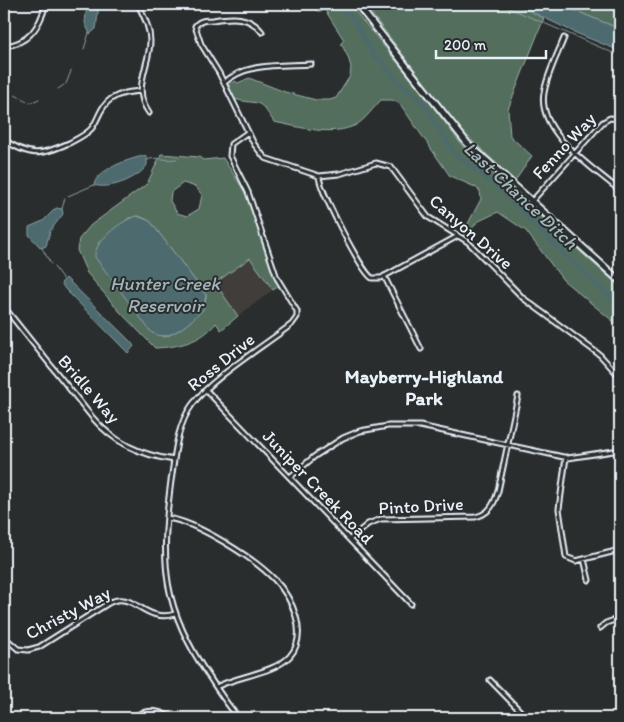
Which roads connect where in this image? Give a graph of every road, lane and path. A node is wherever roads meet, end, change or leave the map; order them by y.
1 (46, 4) edge
2 (138, 4) edge
3 (356, 4) edge
4 (262, 32) dead end
5 (564, 38) dead end
6 (4, 46) edge
7 (311, 64) dead end
8 (224, 83) junction
9 (141, 91) junction
10 (149, 113) dead end
11 (620, 119) edge
12 (248, 132) junction
13 (4, 140) edge
14 (575, 152) junction
15 (319, 176) junction
16 (620, 192) edge
17 (531, 202) junction
18 (458, 236) junction
19 (384, 276) junction
20 (620, 281) edge
21 (4, 307) edge
22 (421, 349) dead end
23 (620, 377) edge
24 (206, 390) junction
25 (518, 396) dead end
26 (507, 444) junction
27 (620, 450) edge
28 (566, 457) junction
29 (174, 460) junction
30 (290, 477) junction
31 (167, 518) junction
32 (350, 539) junction
33 (620, 550) edge
34 (584, 559) junction
35 (589, 580) dead end
36 (411, 604) dead end
37 (175, 614) junction
38 (620, 618) edge
39 (600, 628) dead end
40 (4, 637) edge
41 (490, 680) dead end
42 (216, 687) junction
43 (132, 718) edge
44 (170, 718) edge
45 (239, 718) edge
46 (527, 718) edge

1 - 6 street
2 - 9 street
3 - 17 main road
4 - 8 street, Canyon Drive
5 - 14 street
7 - 8 street
8 - 12 street, Canyon Drive
9 - 10 street
9 - 13 street
11 - 14 street, Fenno Way
12 - 15 street, Canyon Drive
12 - 24 street, Ross Drive
14 - 16 street
14 - 17 street, Fenno Way
15 - 18 street, Canyon Drive
15 - 19 street
17 - 20 main road
18 - 19 street
18 - 23 street, Canyon Drive
19 - 22 street
21 - 29 street, Bridle Way
24 - 29 street, Ross Drive
24 - 30 street, Juniper Creek Road
25 - 26 street
26 - 28 street
26 - 30 street
26 - 32 street, Pinto Drive
27 - 28 street
28 - 34 street
29 - 31 street, Ross Drive
30 - 32 street, Juniper Creek Road
31 - 37 street, Ross Drive
31 - 42 street
32 - 36 street, Juniper Creek Road
33 - 34 street
34 - 35 street
37 - 40 street, Christy Way
37 - 42 street, Ross Drive
38 - 39 street
41 - 46 street
42 - 45 street, Ross Drive
43 - 44 street

